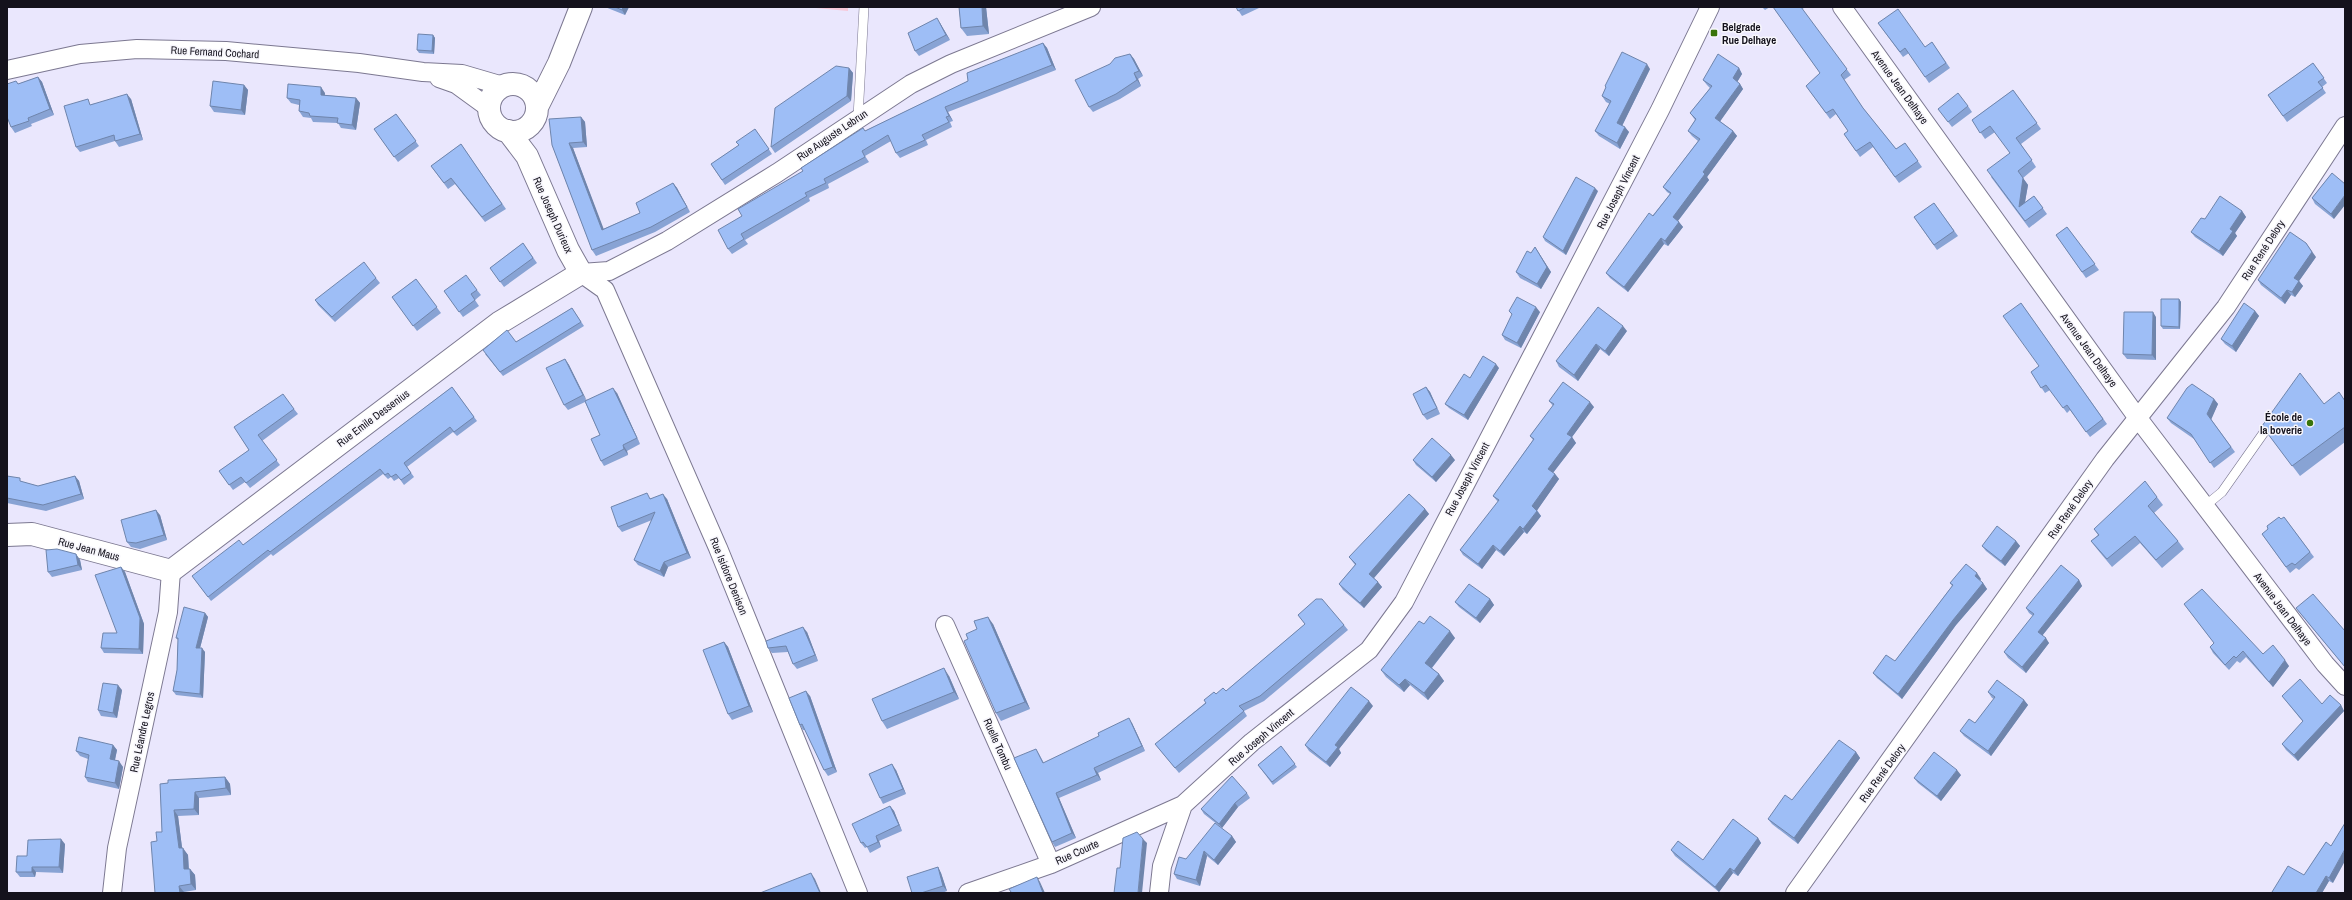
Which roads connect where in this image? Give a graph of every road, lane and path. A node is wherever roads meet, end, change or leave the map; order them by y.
1 (581, 7) edge
2 (864, 7) edge
3 (1091, 7) edge
4 (1710, 7) edge
5 (1842, 7) edge
6 (559, 63) junction
7 (7, 70) edge
8 (423, 72) junction
9 (513, 86) junction
10 (537, 107) junction
11 (489, 108) junction
12 (858, 117) junction
13 (2345, 126) edge
14 (518, 129) junction
15 (581, 273) junction
16 (2280, 410) edge
17 (2137, 416) junction
18 (2205, 506) junction
19 (7, 535) edge
20 (171, 571) junction
21 (945, 625) dead end
22 (2345, 686) edge
23 (1183, 805) junction
24 (1051, 864) junction
25 (112, 893) edge
26 (858, 893) edge
27 (968, 893) edge
28 (1159, 893) edge
29 (1795, 893) edge

1 - 6 street
2 - 12 lane
3 - 12 street, Rue Auguste Lebrun
4 - 23 street, Rue Joseph Vincent
5 - 17 street, Avenue Jean Delhaye
6 - 9 street
6 - 10 street
7 - 8 street, Rue Fernand Cochard
8 - 9 street, Rue Fernand Cochard
8 - 11 street, Rue Fernand Cochard
9 - 10 street
9 - 11 street
10 - 14 street
11 - 14 street
12 - 15 street, Rue Auguste Lebrun
13 - 17 street, Rue René Delory
14 - 15 street, Rue Joseph Durieux
15 - 20 street, Rue Emile Dessenius
15 - 26 street, Rue Isidore Denison
16 - 18 lane
17 - 18 street, Avenue Jean Delhaye
17 - 29 street, Rue René Delory
18 - 22 street, Avenue Jean Delhaye
19 - 20 street, Rue Jean Maus
20 - 25 street, Rue Léandre Legros
21 - 24 street, Ruelle Tombu
23 - 24 street, Rue Courte
23 - 28 street, Rue Joseph Vincent
24 - 27 street, Rue Courte

